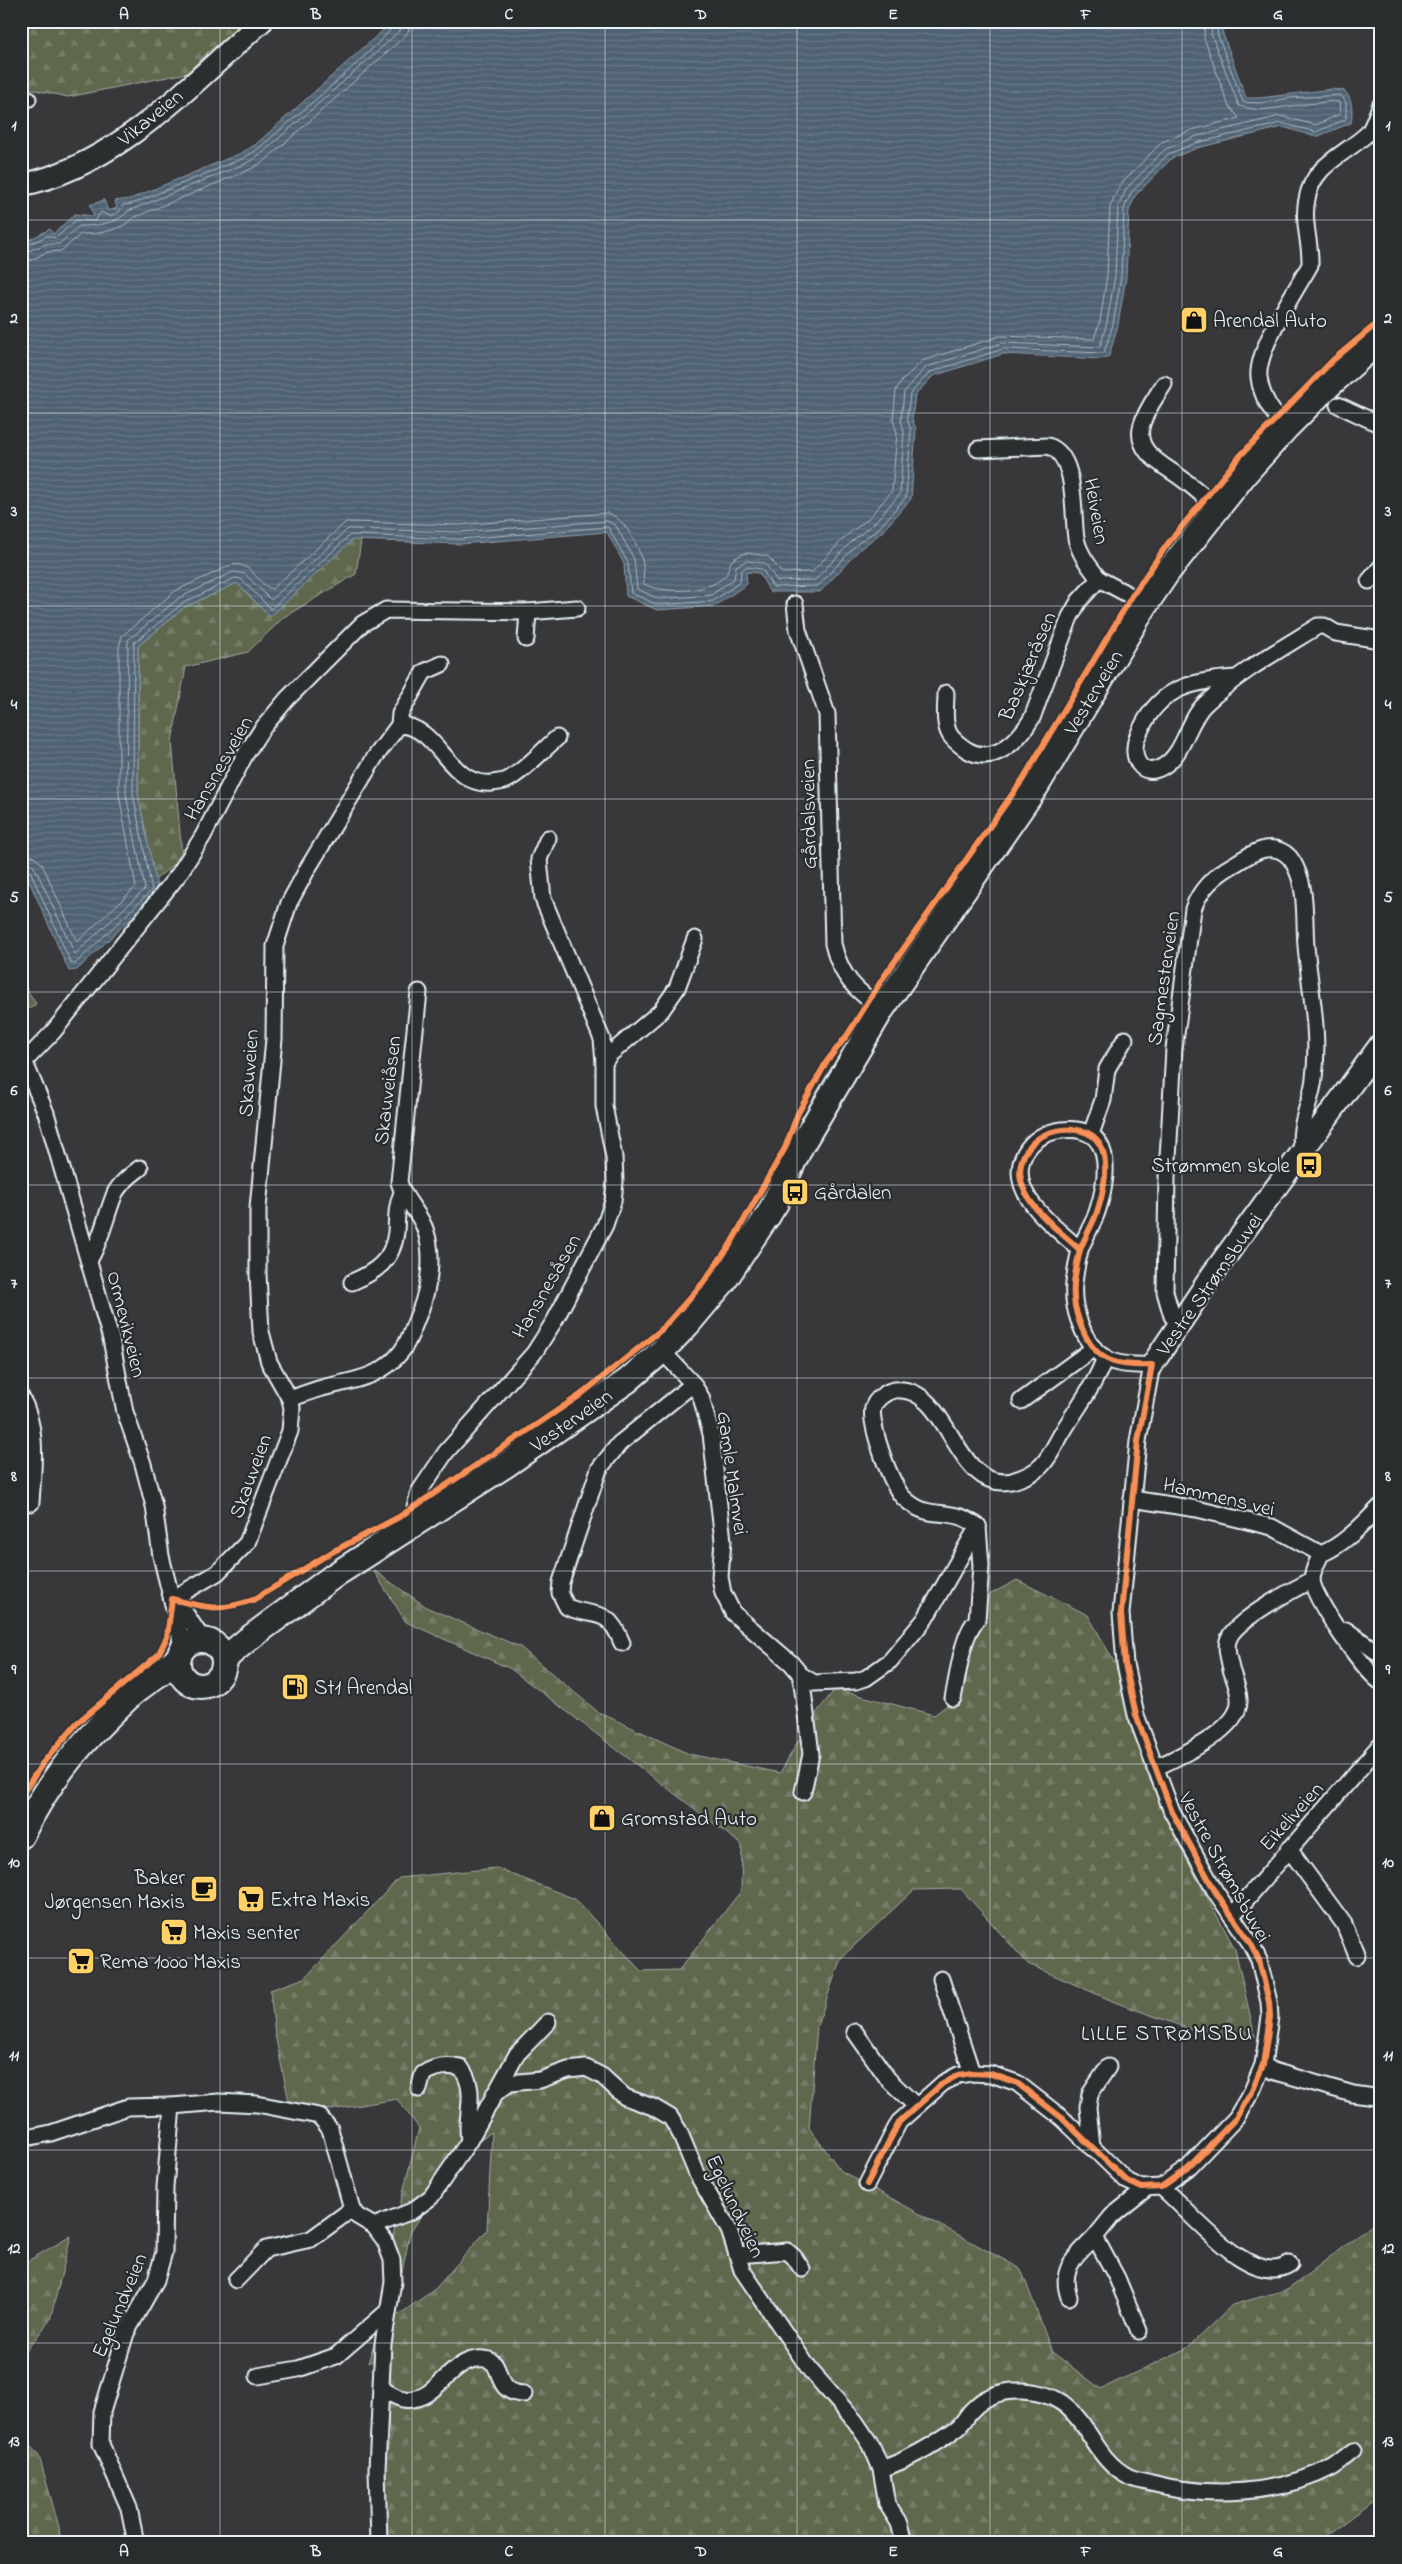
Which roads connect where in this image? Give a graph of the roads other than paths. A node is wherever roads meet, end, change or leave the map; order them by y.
1 (262, 21) edge
2 (1381, 104) edge
3 (21, 185) edge
4 (1381, 339) edge
5 (1164, 384) dead end
6 (1338, 405) dead end
7 (1381, 425) edge
8 (1287, 427) junction
9 (978, 449) dead end
10 (1217, 509) junction
11 (1381, 567) edge
12 (1099, 579) junction
13 (1369, 581) dead end
14 (796, 604) dead end
15 (1146, 604) junction
16 (577, 608) dead end
17 (528, 612) junction
18 (526, 639) dead end
19 (1381, 640) edge
20 (442, 664) dead end
21 (1236, 678) junction
22 (946, 693) dead end
23 (399, 725) junction
24 (557, 738) dead end
25 (548, 838) dead end
26 (696, 939) dead end
27 (419, 992) dead end
28 (882, 1009) junction
29 (1125, 1039) dead end
30 (1381, 1044) edge
31 (604, 1063) junction
32 (23, 1064) edge
33 (1091, 1134) junction
34 (1304, 1152) junction
35 (140, 1168) dead end
36 (402, 1193) junction
37 (1080, 1250) junction
38 (90, 1259) junction
39 (352, 1282) dead end
40 (1178, 1322) junction
41 (662, 1351) junction
42 (1100, 1353) junction
43 (1152, 1365) junction
44 (693, 1384) junction
45 (21, 1397) edge
46 (290, 1399) junction
47 (1021, 1401) dead end
48 (1132, 1499) junction
49 (31, 1503) dead end
50 (1381, 1506) edge
51 (417, 1522) junction
52 (978, 1526) junction
53 (1321, 1554) junction
54 (332, 1578) junction
55 (1312, 1580) junction
56 (172, 1599) junction
57 (1327, 1615) junction
58 (206, 1641) junction
59 (622, 1643) dead end
60 (180, 1654) junction
61 (1381, 1655) edge
62 (224, 1663) junction
63 (801, 1675) junction
64 (1381, 1682) edge
65 (194, 1685) junction
66 (953, 1698) dead end
67 (108, 1719) junction
68 (1381, 1744) edge
69 (1155, 1768) junction
70 (803, 1792) dead end
71 (21, 1836) edge
72 (1290, 1849) junction
73 (1230, 1915) junction
74 (1357, 1956) dead end
75 (941, 1979) dead end
76 (548, 2022) dead end
77 (855, 2032) dead end
78 (1263, 2065) junction
79 (1108, 2067) dead end
80 (972, 2073) junction
81 (419, 2089) dead end
82 (494, 2094) junction
83 (1381, 2098) edge
84 (172, 2106) junction
85 (916, 2106) junction
86 (21, 2139) edge
87 (469, 2141) junction
88 (1092, 2148) junction
89 (867, 2184) dead end
90 (1154, 2188) junction
91 (352, 2209) junction
92 (374, 2226) junction
93 (1095, 2237) junction
94 (738, 2255) junction
95 (1290, 2264) dead end
96 (802, 2269) dead end
97 (236, 2280) dead end
98 (1069, 2296) dead end
99 (388, 2311) junction
100 (1139, 2331) dead end
101 (258, 2376) dead end
102 (382, 2390) junction
103 (524, 2394) dead end
104 (1353, 2451) dead end
105 (881, 2469) junction
106 (136, 2543) edge
107 (379, 2543) edge
108 (904, 2543) edge

1 - 3 main road, Vikaveien
2 - 8 street
4 - 8 main road, Vesterveien
5 - 10 street
6 - 7 street
8 - 10 main road, Vesterveien
9 - 12 street, Heiveien
10 - 15 main road, Vesterveien
11 - 13 street
12 - 15 street
12 - 22 street, Baskjæråsen
14 - 28 street, Gårdalsveien
15 - 28 main road, Vesterveien
16 - 17 street, Hansnesveien
17 - 18 street
17 - 32 street, Hansnesveien
19 - 21 street
20 - 23 street, Skauveien
21 - 21 street
23 - 24 street
23 - 46 street, Skauveien
25 - 31 street, Hansnesåsen
26 - 31 street
27 - 36 street, Skauveiåsen
28 - 41 main road, Vesterveien
29 - 33 street
30 - 34 main road, Vestre Strømsbuvei
31 - 51 street, Hansnesåsen
32 - 38 street, Ormevikveien
33 - 37 street
33 - 37 street
34 - 40 main road, Vestre Strømsbuvei
34 - 40 street, Sagmesterveien
35 - 38 street
36 - 39 street, Skauveiåsen
36 - 46 street, Skauveiåsen
37 - 42 street
38 - 56 street, Ormevikveien
40 - 43 main road, Vestre Strømsbuvei
41 - 44 street, Gamle Malmvei
41 - 51 main road, Vesterveien
42 - 43 street
42 - 47 street
42 - 52 street
43 - 48 street, Vestre Strømsbuvei
44 - 59 street
44 - 63 street, Gamle Malmvei
45 - 49 street
46 - 56 street, Skauveien
48 - 53 street, Hammens vei
48 - 69 street, Vestre Strømsbuvei
50 - 53 street
51 - 54 main road, Vesterveien
52 - 63 street
52 - 66 street
53 - 55 street
54 - 58 main road, Vesterveien
54 - 62 main road, Vesterveien
55 - 57 street
55 - 69 street
56 - 58 street, Ormevikveien
56 - 60 street, Ormevikveien
57 - 61 street
57 - 64 street
58 - 60 main road
58 - 62 main road
60 - 65 main road
60 - 67 main road
62 - 65 main road
63 - 70 street
65 - 67 main road
67 - 71 main road
68 - 72 street, Eikeliveien
69 - 73 street, Vestre Strømsbuvei
72 - 73 street, Eikeliveien
72 - 74 street
73 - 78 street, Vestre Strømsbuvei
75 - 80 street
76 - 82 street
77 - 85 street
78 - 83 street
78 - 90 street, Vestre Strømsbuvei
79 - 88 street
80 - 85 street
80 - 88 street
81 - 87 street
82 - 87 street
82 - 94 street, Egelundveien
84 - 86 street
84 - 91 street
84 - 106 street, Egelundveien
85 - 89 street
87 - 92 street
88 - 90 street
90 - 93 street, Vestre Strømsbuvei
90 - 95 street
91 - 92 street
91 - 97 street
92 - 99 street
93 - 98 street, Vestre Strømsbuvei
93 - 100 street
94 - 96 street
94 - 105 street, Egelundveien
99 - 101 street
99 - 102 street
102 - 103 street
102 - 107 street
104 - 105 street
105 - 108 street, Egelundveien

